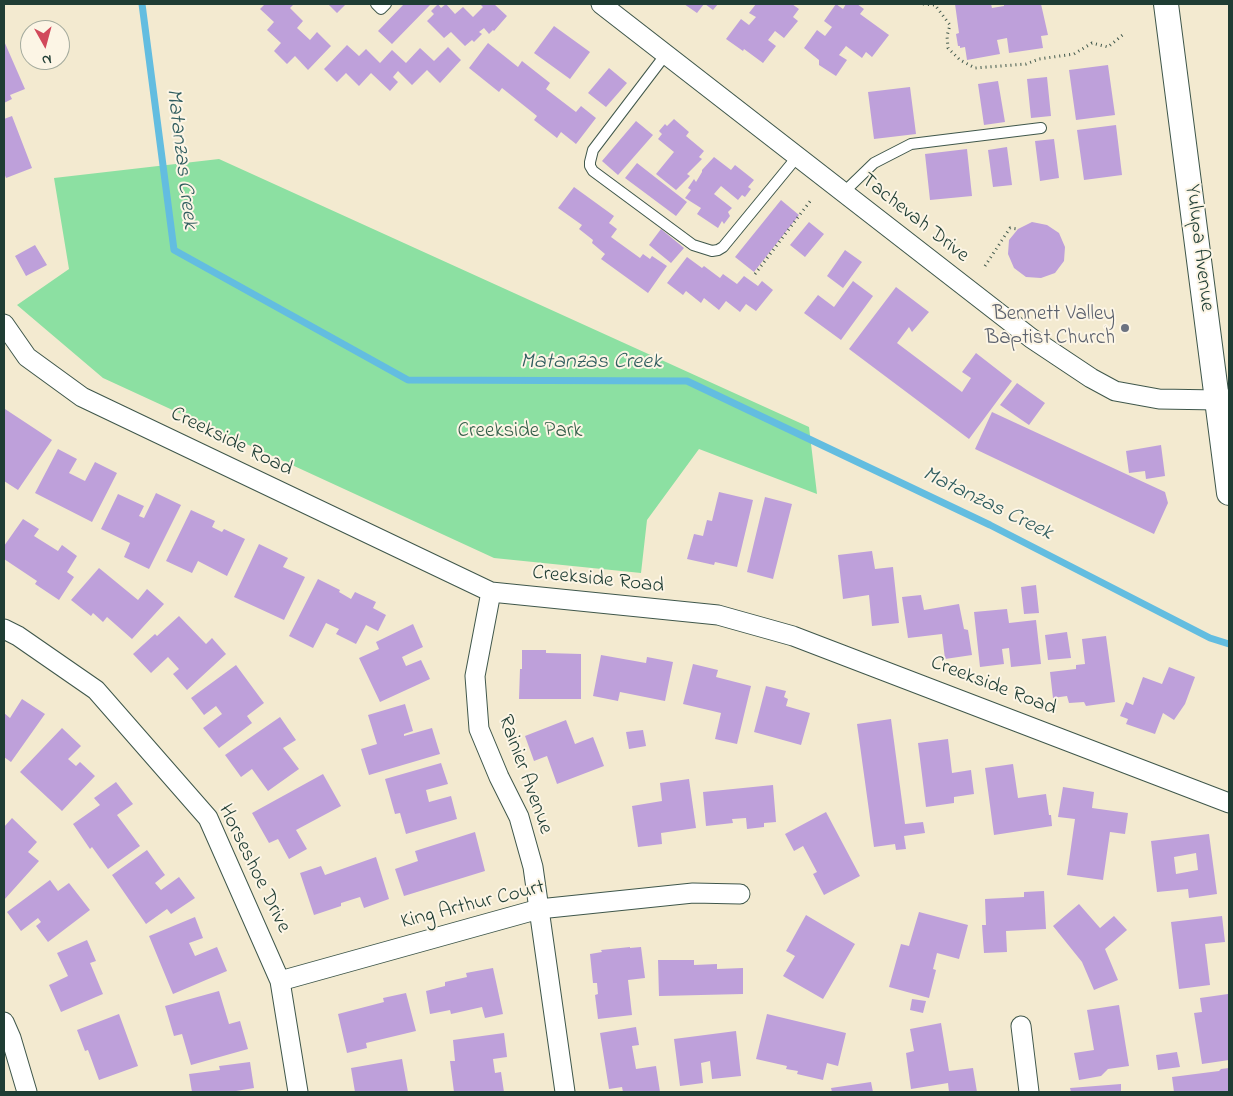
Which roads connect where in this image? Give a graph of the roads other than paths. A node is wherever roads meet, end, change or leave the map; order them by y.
1 (376, 4) edge
2 (386, 4) edge
3 (601, 4) edge
4 (1166, 4) edge
5 (666, 54) junction
6 (1041, 128) dead end
7 (797, 157) junction
8 (843, 193) junction
9 (4, 324) edge
10 (1224, 399) edge
11 (1229, 493) edge
12 (491, 592) junction
13 (4, 629) edge
14 (1229, 802) edge
15 (740, 894) dead end
16 (539, 909) junction
17 (280, 980) junction
18 (4, 1022) edge
19 (1021, 1026) dead end
20 (27, 1092) edge
21 (298, 1092) edge
22 (565, 1092) edge
23 (1029, 1092) edge

1 - 2 lane
3 - 5 street, Tachevah Drive
4 - 10 street, Yulupa Avenue
5 - 7 street, Tachevah Drive
5 - 7 lane
6 - 8 lane
7 - 8 street, Tachevah Drive
8 - 10 street, Tachevah Drive
9 - 12 street, Creekside Road
10 - 11 street, Yulupa Avenue
12 - 14 street, Creekside Road
12 - 16 street, Rainier Avenue
13 - 17 street, Horseshoe Drive
15 - 16 street, King Arthur Court
16 - 17 street, King Arthur Court
16 - 22 street, Rainier Avenue
17 - 21 street, Horseshoe Drive
18 - 20 street
19 - 23 street

